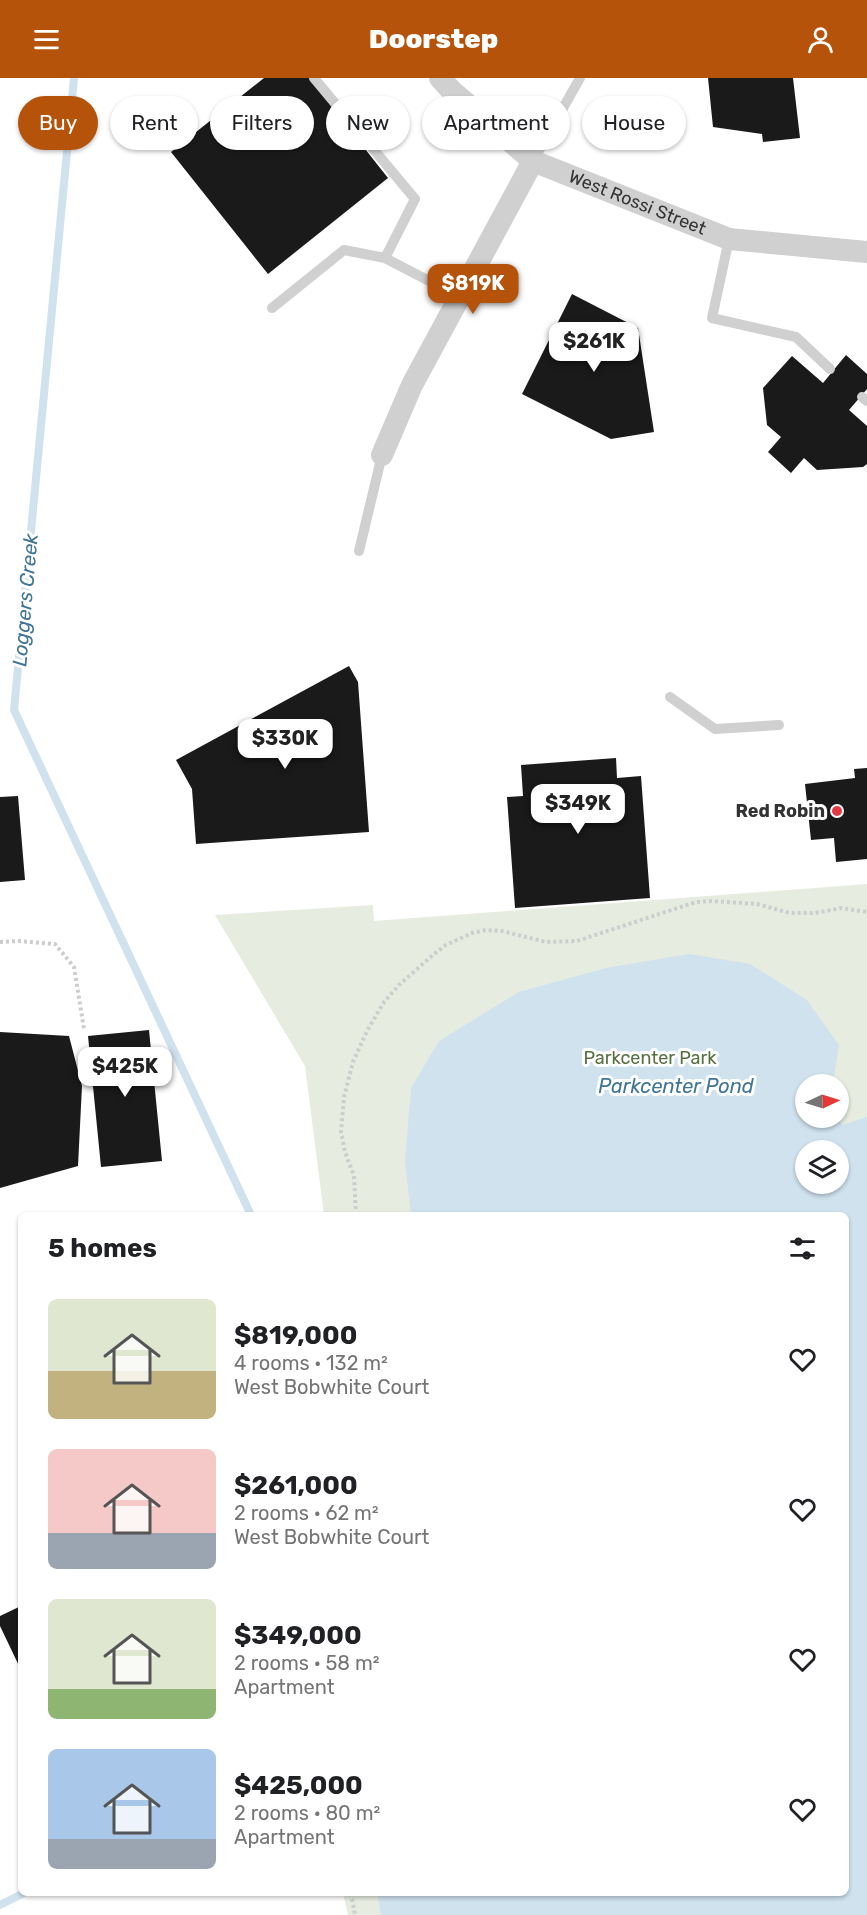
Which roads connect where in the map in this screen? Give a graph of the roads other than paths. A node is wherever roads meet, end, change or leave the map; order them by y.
1 (314, 78) edge
2 (440, 78) edge
3 (580, 78) edge
4 (533, 161) junction
5 (729, 240) junction
6 (867, 252) edge
7 (385, 258) junction
8 (460, 297) junction
9 (272, 308) dead end
10 (831, 369) dead end
11 (382, 455) joint
12 (359, 551) dead end
13 (670, 697) dead end
14 (779, 725) dead end

1 - 7 lane
2 - 4 street, West Rossi Street
3 - 4 lane
4 - 5 street, West Rossi Street
4 - 8 street
5 - 6 street, West Rossi Street
5 - 10 lane
7 - 8 lane
7 - 9 lane
8 - 11 street
11 - 12 lane
13 - 14 lane

